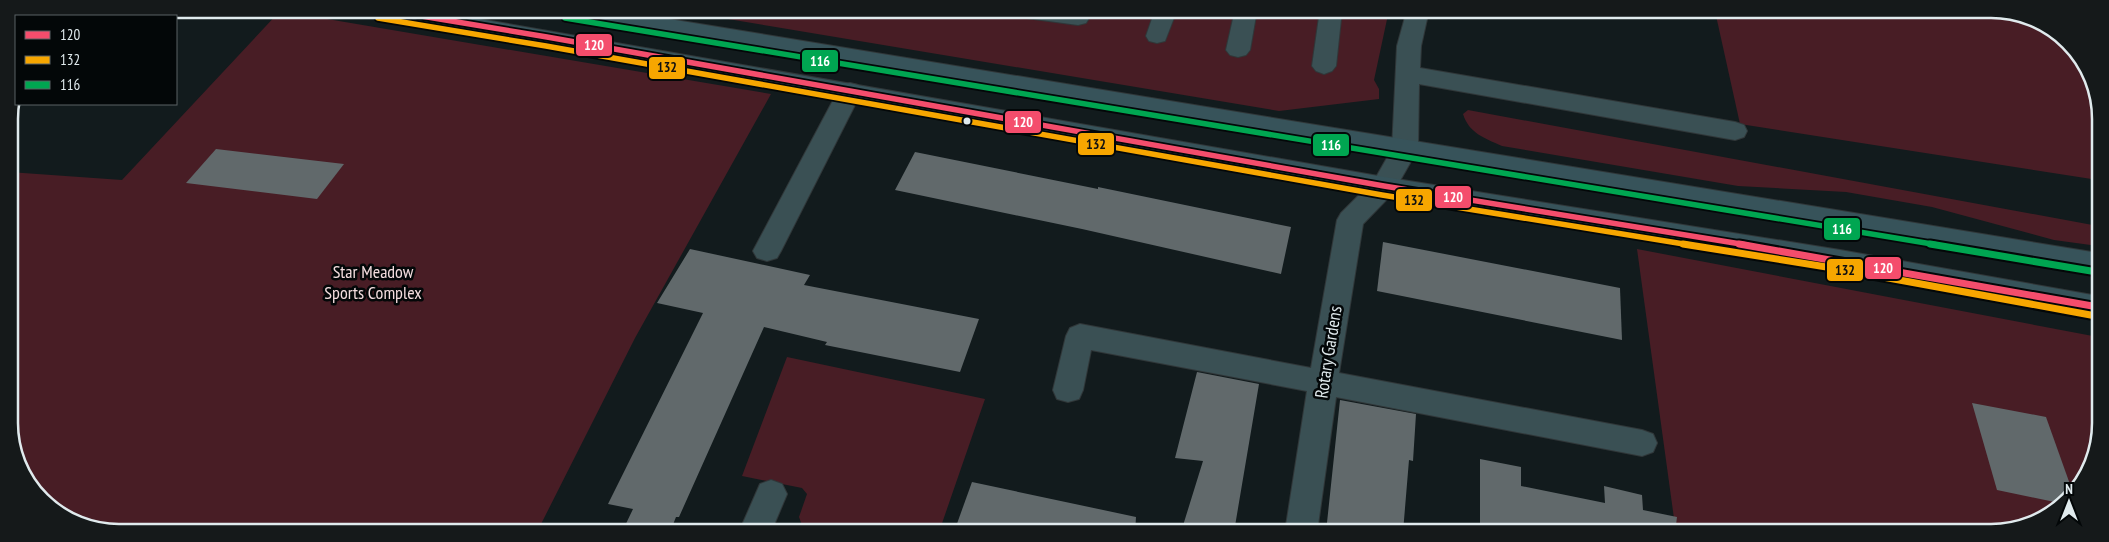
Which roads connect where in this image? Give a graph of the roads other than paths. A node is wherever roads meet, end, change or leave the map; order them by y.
1 (431, 18) edge
2 (620, 18) edge
3 (1163, 18) edge
4 (1244, 18) edge
5 (1330, 18) edge
6 (1416, 18) edge
7 (1157, 36) dead end
8 (1238, 50) dead end
9 (1324, 66) dead end
10 (1408, 74) junction
11 (850, 91) junction
12 (1735, 131) dead end
13 (1405, 149) junction
14 (1384, 186) junction
15 (767, 251) dead end
16 (2092, 262) edge
17 (2092, 305) edge
18 (1323, 381) junction
19 (1068, 390) dead end
20 (1642, 443) dead end
21 (771, 494) dead end
22 (758, 524) edge
23 (1302, 524) edge

1 - 11 main road
2 - 13 main road
3 - 7 street
4 - 8 street
5 - 9 street
6 - 10 street
10 - 12 street
10 - 13 street
11 - 14 main road
11 - 15 street
13 - 14 street, Rotary Gardens
13 - 16 main road
14 - 17 main road
14 - 18 street, Rotary Gardens
18 - 19 street
18 - 20 street
18 - 23 street, Rotary Gardens
21 - 22 street

